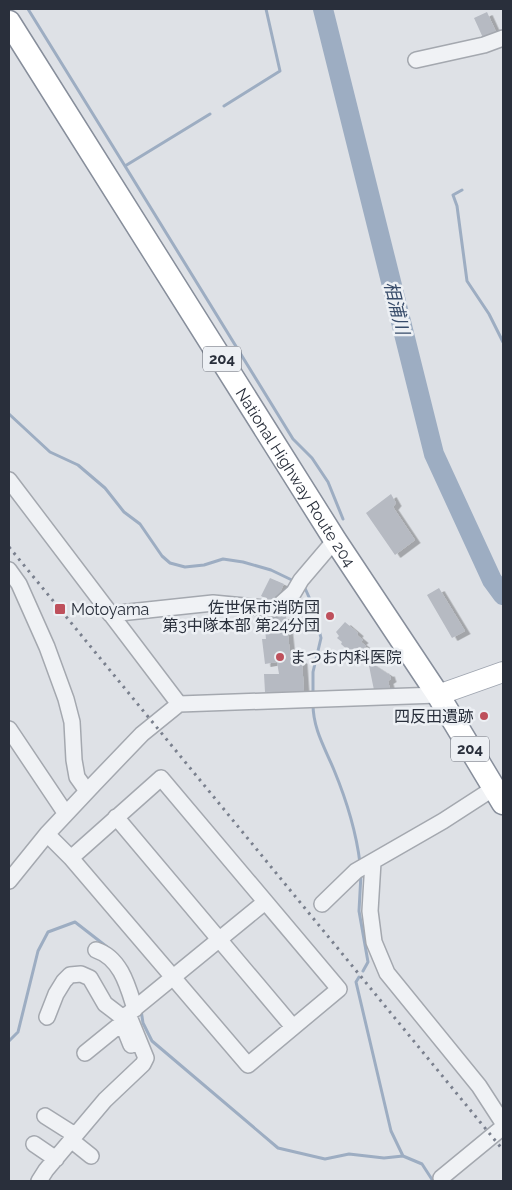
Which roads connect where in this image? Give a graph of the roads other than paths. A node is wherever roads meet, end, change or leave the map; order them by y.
1 (9, 22) edge
2 (503, 38) edge
3 (416, 60) dead end
4 (9, 480) edge
5 (335, 540) junction
6 (9, 570) edge
7 (110, 614) junction
8 (497, 675) edge
9 (438, 695) junction
10 (179, 704) junction
11 (9, 729) edge
12 (87, 792) junction
13 (498, 795) edge
14 (66, 814) junction
15 (116, 817) junction
16 (47, 834) junction
17 (71, 858) junction
18 (373, 862) junction
19 (9, 881) edge
20 (265, 902) junction
21 (322, 904) dead end
22 (219, 940) junction
23 (96, 950) dead end
24 (174, 978) junction
25 (136, 1009) junction
26 (47, 1017) dead end
27 (293, 1027) junction
28 (85, 1053) dead end
29 (144, 1062) junction
30 (45, 1116) dead end
31 (503, 1125) edge
32 (73, 1138) junction
33 (34, 1144) dead end
34 (92, 1156) dead end
35 (56, 1159) junction
36 (441, 1180) edge
37 (39, 1181) edge

1 - 5 highway, National Highway Route 204 / 204
2 - 3 street
4 - 7 street
5 - 7 street
5 - 9 highway, National Highway Route 204 / 204
6 - 12 street
7 - 10 street
8 - 9 main road
9 - 10 street
9 - 13 highway, National Highway Route 204 / 204
10 - 12 street
11 - 14 street
12 - 14 street
13 - 18 street
14 - 16 street
15 - 17 street
15 - 20 street
15 - 22 street
16 - 17 street
16 - 19 street
17 - 24 street
18 - 21 street
18 - 31 street
20 - 22 street
20 - 27 street
22 - 24 street
22 - 27 street
23 - 25 street
24 - 25 street
24 - 27 street
25 - 26 street
25 - 29 street
28 - 29 street
29 - 32 street
30 - 32 street
31 - 36 street
32 - 34 street
32 - 35 street
33 - 35 street
35 - 37 street

